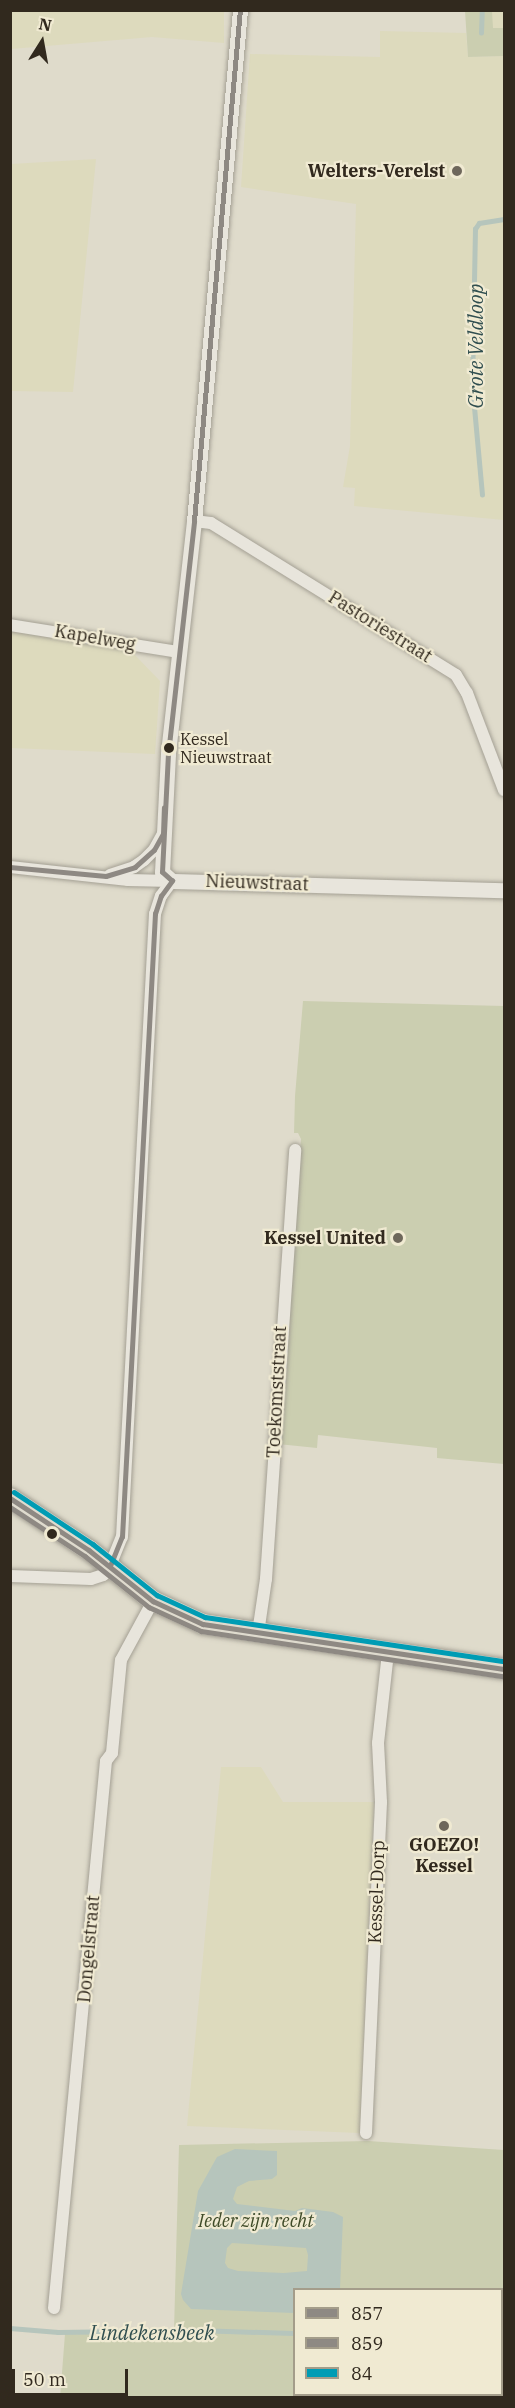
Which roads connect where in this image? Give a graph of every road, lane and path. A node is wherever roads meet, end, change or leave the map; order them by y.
1 (240, 10) edge
2 (194, 521) junction
3 (10, 625) edge
4 (178, 652) junction
5 (504, 790) edge
6 (163, 834) junction
7 (10, 867) edge
8 (106, 876) junction
9 (172, 881) junction
10 (504, 890) edge
11 (295, 1150) dead end
12 (10, 1498) edge
13 (110, 1566) junction
14 (10, 1576) edge
15 (153, 1601) junction
16 (258, 1633) junction
17 (388, 1652) junction
18 (504, 1669) edge
19 (366, 2133) dead end
20 (54, 2308) dead end

1 - 2 street
2 - 4 street
2 - 5 street, Pastoriestraat
3 - 4 street, Kapelweg
4 - 6 street
6 - 8 street
6 - 9 street
7 - 8 street, Nieuwstraat
8 - 9 street, Nieuwstraat
9 - 10 street, Nieuwstraat
9 - 13 street
11 - 16 street, Toekomststraat
12 - 13 main road
13 - 14 street
13 - 15 main road
15 - 16 main road
15 - 20 street, Dongelstraat
16 - 17 main road
17 - 18 main road
17 - 19 street, Kessel-Dorp

